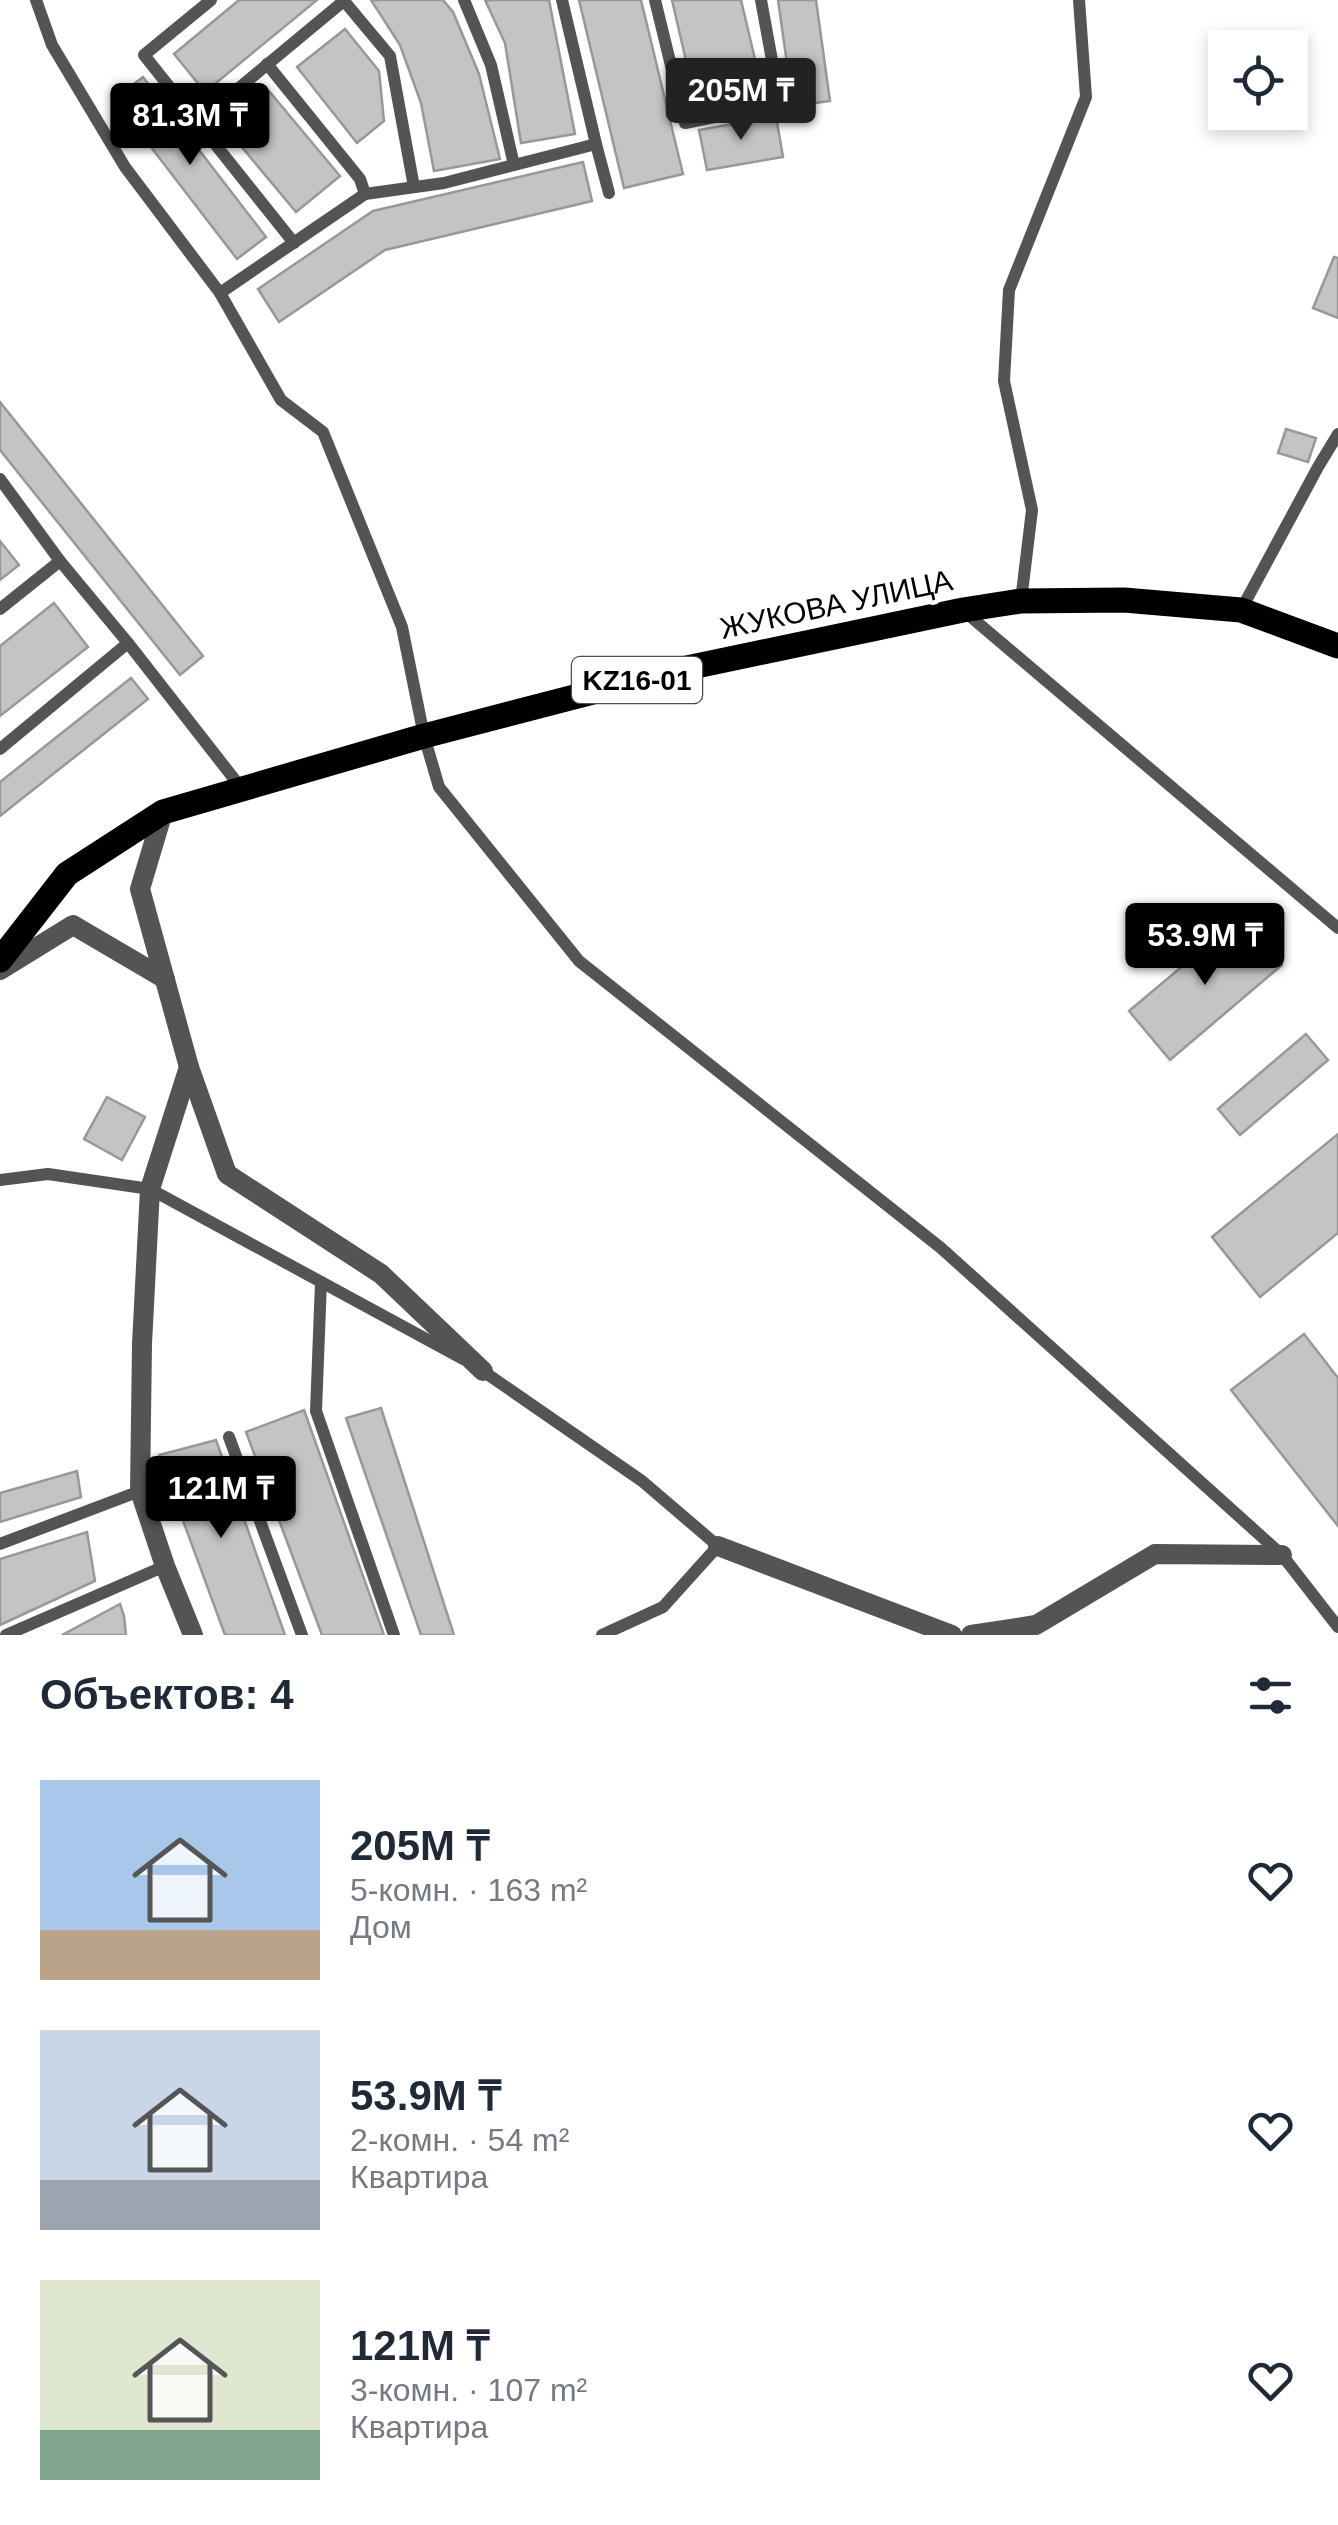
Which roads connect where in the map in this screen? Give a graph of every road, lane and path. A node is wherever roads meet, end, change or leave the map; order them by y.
1 (36, 0) edge
2 (211, 0) edge
3 (345, 0) edge
4 (464, 0) edge
5 (562, 0) edge
6 (655, 0) edge
7 (761, 0) edge
8 (1078, 0) edge
9 (267, 64) junction
10 (198, 122) junction
11 (596, 144) junction
12 (514, 165) junction
13 (414, 187) junction
14 (609, 193) dead end
15 (365, 194) junction
16 (294, 243) junction
17 (220, 293) junction
18 (1338, 434) edge
19 (0, 479) edge
20 (60, 560) junction
21 (1021, 602) junction
22 (0, 609) edge
23 (963, 610) junction
24 (1241, 610) junction
25 (128, 643) junction
26 (1338, 646) edge
27 (424, 736) junction
28 (0, 749) edge
29 (242, 790) junction
30 (163, 812) junction
31 (1338, 928) edge
32 (0, 960) edge
33 (0, 970) edge
34 (165, 979) junction
35 (189, 1067) junction
36 (0, 1180) edge
37 (150, 1189) junction
38 (321, 1282) junction
39 (483, 1371) junction
40 (229, 1438) dead end
41 (140, 1491) junction
42 (0, 1544) edge
43 (718, 1546) junction
44 (1282, 1555) junction
45 (165, 1566) junction
46 (1338, 1627) edge
47 (6, 1635) edge
48 (193, 1635) edge
49 (302, 1635) edge
50 (394, 1635) edge
51 (602, 1635) edge
52 (952, 1635) edge
53 (971, 1635) edge

1 - 17 lane
2 - 10 lane
3 - 9 lane
3 - 13 lane
4 - 12 lane
5 - 11 lane
6 - 7 lane
8 - 21 lane
9 - 10 lane
9 - 15 lane
10 - 16 lane
11 - 12 lane
11 - 14 lane
12 - 13 lane
13 - 15 lane
15 - 16 lane
16 - 17 lane
17 - 27 lane
18 - 24 lane
19 - 20 lane
20 - 22 lane
20 - 25 lane
21 - 23 main road, ЖУКОВА УЛИЦА / KZ16-01
21 - 24 main road, ЖУКОВА УЛИЦА / KZ16-01
23 - 27 main road, ЖУКОВА УЛИЦА / KZ16-01
23 - 31 lane
24 - 26 main road, ЖУКОВА УЛИЦА / KZ16-01
25 - 28 lane
25 - 29 lane
27 - 29 main road, ЖУКОВА УЛИЦА / KZ16-01
27 - 44 lane
29 - 30 main road, ЖУКОВА УЛИЦА / KZ16-01
30 - 32 main road, ЖУКОВА УЛИЦА / KZ16-01
30 - 34 street
33 - 34 street
34 - 35 street
35 - 37 street
35 - 39 street
36 - 37 lane
37 - 38 lane
37 - 41 street
38 - 39 lane
38 - 50 lane
39 - 43 lane
40 - 49 lane
41 - 42 lane
41 - 45 street
43 - 51 lane
43 - 52 street
44 - 46 lane
44 - 53 street
45 - 47 lane
45 - 48 street

